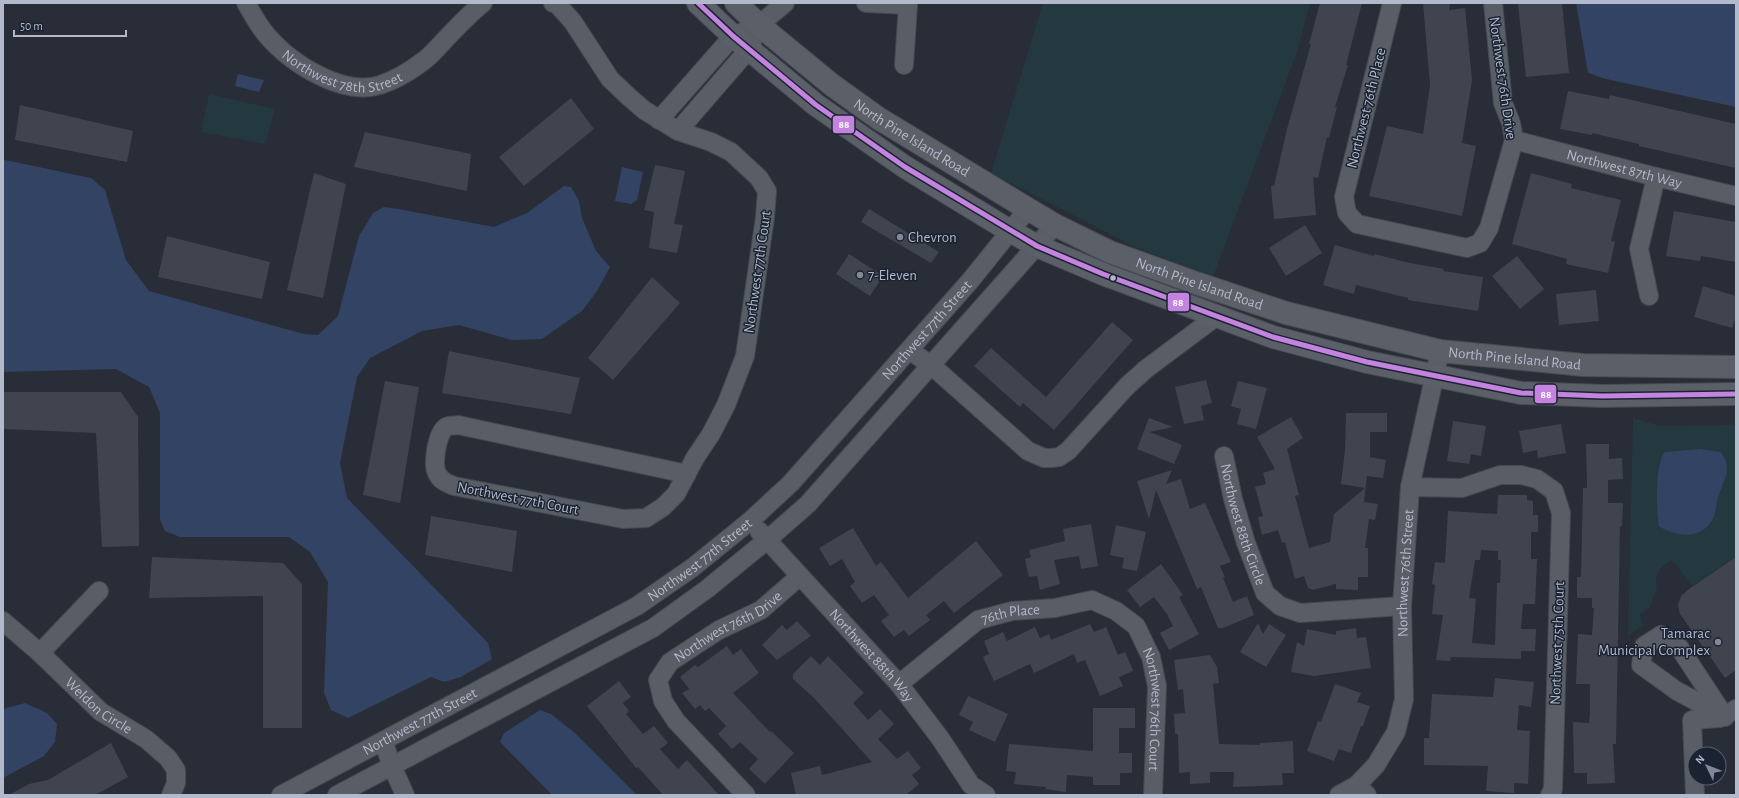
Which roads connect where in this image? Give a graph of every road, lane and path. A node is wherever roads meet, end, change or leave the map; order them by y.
1 (246, 3) edge
2 (484, 3) edge
3 (553, 3) edge
4 (698, 3) edge
5 (736, 3) edge
6 (785, 3) edge
7 (866, 3) edge
8 (1392, 3) edge
9 (1493, 3) edge
10 (908, 4) edge
11 (759, 25) junction
12 (741, 42) junction
13 (904, 65) dead end
14 (660, 120) junction
15 (678, 131) junction
16 (1514, 140) junction
17 (1656, 177) junction
18 (1736, 196) edge
19 (1028, 210) junction
20 (1055, 225) junction
21 (1010, 231) junction
22 (1480, 243) joint
23 (1037, 246) junction
24 (1649, 296) dead end
25 (1217, 316) junction
26 (909, 350) junction
27 (1440, 351) junction
28 (931, 365) junction
29 (1736, 367) edge
30 (1435, 375) junction
31 (1736, 394) edge
32 (1224, 456) dead end
33 (687, 474) junction
34 (1410, 487) junction
35 (750, 521) junction
36 (767, 540) junction
37 (800, 576) junction
38 (98, 591) dead end
39 (1402, 606) junction
40 (3, 621) edge
41 (1136, 626) joint
42 (40, 653) junction
43 (899, 684) junction
44 (1730, 713) edge
45 (383, 741) junction
46 (392, 766) junction
47 (1362, 790) edge
48 (972, 792) edge
49 (171, 795) edge
50 (281, 795) edge
51 (338, 795) edge
52 (406, 795) edge
53 (746, 795) edge
54 (1153, 795) edge
55 (1338, 795) edge
56 (1550, 795) edge
57 (1695, 795) edge

1 - 2 street, Northwest 78th Street
3 - 14 street
4 - 12 main road, North Pine Island Road
5 - 11 main road, North Pine Island Road
6 - 11 street
7 - 10 street
8 - 22 street, Northwest 76th Place
9 - 16 street, Northwest 76th Drive
10 - 13 street
11 - 12 street
11 - 19 main road, North Pine Island Road
12 - 14 street
12 - 15 street
12 - 21 main road, North Pine Island Road
14 - 15 street
15 - 33 street, Northwest 77th Court
16 - 17 street, Northwest 87th Way
16 - 22 street, Northwest 76th Drive
17 - 18 street, Northwest 87th Way
17 - 24 street
19 - 20 main road, North Pine Island Road
19 - 21 street, Northwest 77th Street
20 - 23 street, Northwest 77th Street
20 - 27 main road, North Pine Island Road
21 - 23 main road, North Pine Island Road
21 - 26 street, Northwest 77th Street
23 - 25 main road, North Pine Island Road
23 - 28 street, Northwest 77th Street
25 - 28 street
25 - 30 main road, North Pine Island Road
26 - 28 street
26 - 35 street, Northwest 77th Street
27 - 29 main road, North Pine Island Road
27 - 30 street, Northwest 76th Street
28 - 36 street, Northwest 77th Street
30 - 31 main road, North Pine Island Road
30 - 34 street, Northwest 76th Street
32 - 39 street, Northwest 88th Circle
33 - 33 street, Northwest 77th Court
34 - 39 street, Northwest 76th Street
34 - 56 street, Northwest 75th Court
35 - 36 street, Northwest 88th Way
35 - 45 street, Northwest 77th Street
36 - 37 street, Northwest 88th Way
36 - 46 street, Northwest 77th Street
37 - 43 street, Northwest 88th Way
37 - 53 street, Northwest 76th Drive
38 - 42 street
39 - 47 street, Northwest 76th Street
40 - 42 street, Weldon Circle
41 - 43 street, 76th Place
41 - 54 street, Northwest 76th Court
42 - 49 street, Weldon Circle
43 - 48 street, Northwest 88th Way
44 - 44 street
44 - 57 street
45 - 46 street
45 - 50 street, Northwest 77th Street
46 - 51 street, Northwest 77th Street
46 - 52 street
47 - 55 street

